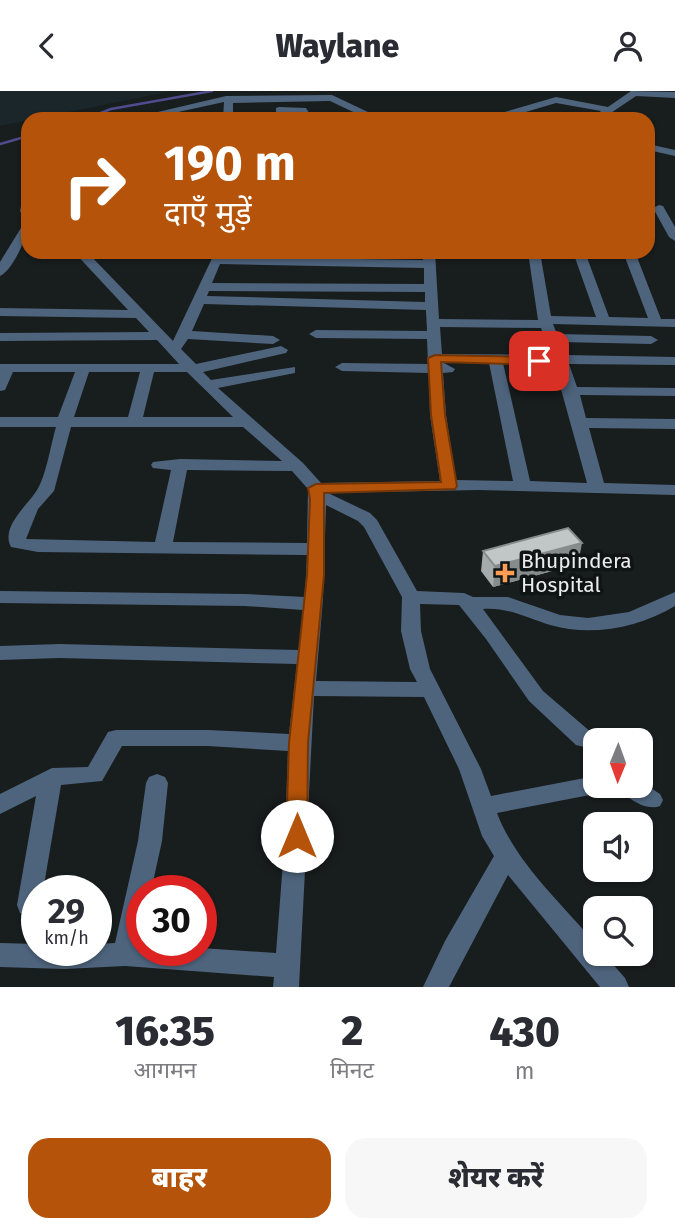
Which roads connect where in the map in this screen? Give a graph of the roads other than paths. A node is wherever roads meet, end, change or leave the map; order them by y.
1 (243, 91) edge
2 (675, 95) edge
3 (228, 107) edge
4 (609, 110) junction
5 (188, 112) edge
6 (261, 112) edge
7 (358, 112) edge
8 (513, 112) edge
9 (606, 112) edge
10 (655, 149) edge
11 (675, 153) edge
12 (655, 212) edge
13 (21, 237) edge
14 (675, 237) edge
15 (87, 259) edge
16 (217, 259) edge
17 (429, 259) edge
18 (535, 259) edge
19 (581, 259) edge
20 (632, 259) edge
21 (0, 272) edge
22 (430, 288) junction
23 (200, 293) junction
24 (432, 306) junction
25 (0, 312) edge
26 (138, 314) junction
27 (604, 323) junction
28 (656, 323) junction
29 (675, 323) edge
30 (548, 327) junction
31 (433, 329) junction
32 (316, 334) dead end
33 (0, 337) edge
34 (173, 340) junction
35 (651, 340) dead end
36 (561, 361) junction
37 (675, 361) edge
38 (436, 364) junction
39 (496, 365) junction
40 (342, 367) dead end
41 (4, 368) edge
42 (148, 369) junction
43 (194, 369) junction
44 (83, 370) junction
45 (290, 370) dead end
46 (208, 385) junction
47 (0, 387) edge
48 (571, 391) junction
49 (675, 392) edge
50 (135, 420) junction
51 (0, 422) edge
52 (65, 422) junction
53 (246, 422) junction
54 (580, 423) junction
55 (675, 424) edge
56 (180, 464) junction
57 (159, 465) dead end
58 (297, 467) junction
59 (449, 486) junction
60 (523, 488) junction
61 (597, 488) junction
62 (675, 490) edge
63 (316, 491) junction
64 (163, 546) junction
65 (316, 549) junction
66 (0, 597) edge
67 (411, 597) junction
68 (675, 598) edge
69 (313, 604) junction
70 (470, 604) junction
71 (0, 653) edge
72 (308, 657) junction
73 (306, 688) junction
74 (431, 690) junction
75 (583, 738) edge
76 (299, 743) junction
77 (52, 777) junction
78 (157, 783) dead end
79 (583, 787) edge
80 (649, 798) edge
81 (652, 800) dead end
82 (0, 805) edge
83 (483, 807) junction
84 (506, 856) junction
85 (34, 875) edge
86 (125, 954) junction
87 (0, 955) edge
88 (287, 977) edge
89 (436, 987) edge
90 (616, 987) edge

1 - 3 street
2 - 4 street
3 - 5 street
3 - 6 street
3 - 7 street
4 - 8 street
4 - 9 street
10 - 11 street
12 - 14 street
13 - 21 street
15 - 26 street
16 - 23 street
17 - 22 street
18 - 30 street
19 - 27 street
20 - 28 street
22 - 23 street
22 - 24 street
23 - 24 street
23 - 34 street
24 - 31 street
25 - 26 street
26 - 34 street
27 - 28 street
27 - 30 street
28 - 29 street
30 - 31 street
30 - 35 street
30 - 36 street
31 - 32 street
31 - 38 street
33 - 34 street
34 - 43 street
34 - 43 street
36 - 37 street
36 - 39 street
36 - 48 street
38 - 39 street
38 - 40 street
38 - 59 street
39 - 60 street
41 - 44 street
41 - 47 street
42 - 43 street
42 - 44 street
42 - 50 street
43 - 46 street
44 - 52 street
45 - 46 street
46 - 53 street
48 - 49 street
48 - 54 street
50 - 52 street
50 - 53 street
51 - 52 street
52 - 64 street
53 - 58 street
54 - 55 street
54 - 61 street
56 - 57 street
56 - 58 street
56 - 64 street
58 - 63 street
59 - 60 street
59 - 63 street
60 - 61 street
61 - 62 street
63 - 65 street
63 - 67 street
64 - 65 street
65 - 69 street
66 - 69 street
67 - 70 street
67 - 74 street
68 - 70 street
69 - 72 street
70 - 75 street
71 - 72 street
72 - 73 street
73 - 74 street
73 - 76 street
74 - 83 street
76 - 77 street
76 - 88 street
77 - 82 street
77 - 85 street
78 - 86 street
79 - 83 street
80 - 81 street
83 - 84 street
84 - 89 street
84 - 90 street
86 - 87 street
86 - 88 street

